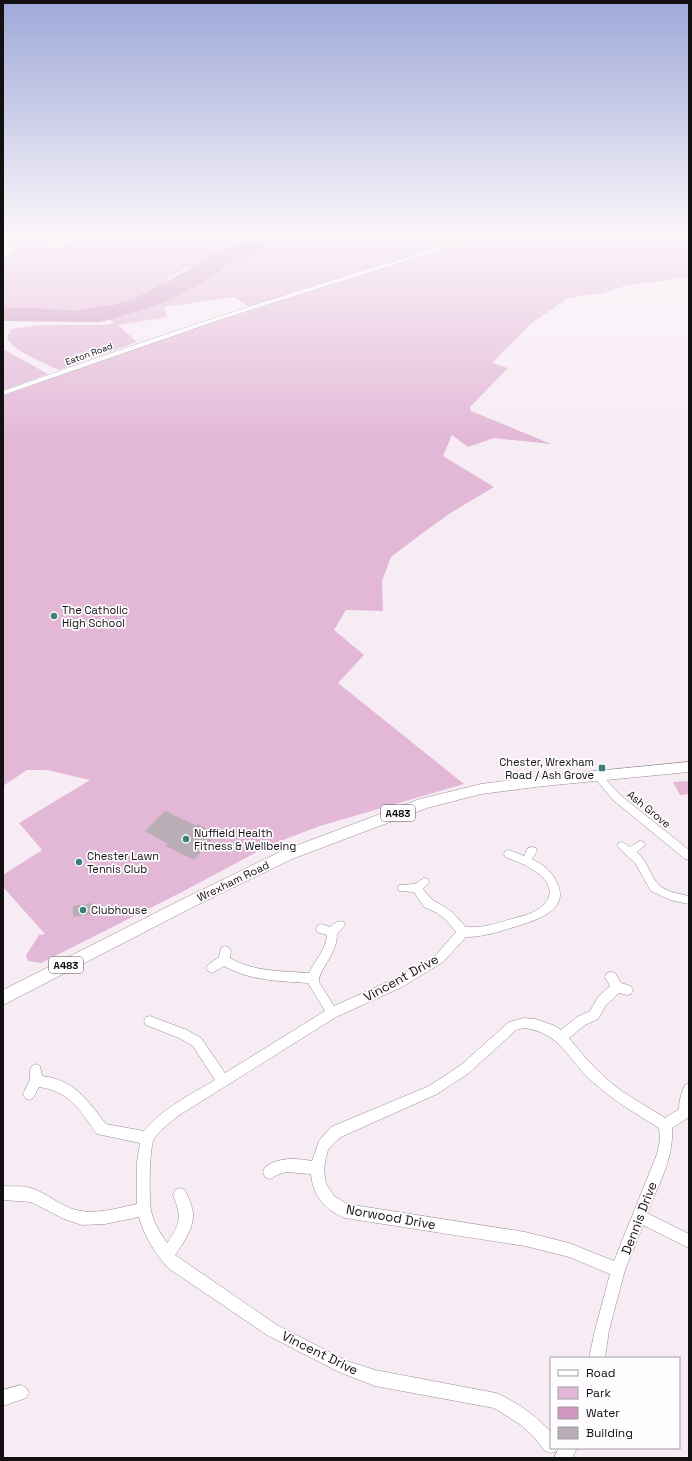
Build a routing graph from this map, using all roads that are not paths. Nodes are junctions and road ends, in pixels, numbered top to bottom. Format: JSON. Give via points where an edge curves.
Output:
{"nodes":[{"id":1,"x":264,"y":303,"type":"edge"},
{"id":2,"x":3,"y":393,"type":"edge"},
{"id":3,"x":689,"y":767,"type":"edge"},
{"id":4,"x":598,"y":776,"type":"junction"},
{"id":5,"x":640,"y":845,"type":"dead end"},
{"id":6,"x":509,"y":854,"type":"dead end"},
{"id":7,"x":689,"y":856,"type":"edge"},
{"id":8,"x":402,"y":888,"type":"dead end"},
{"id":9,"x":689,"y":900,"type":"edge"},
{"id":10,"x":321,"y":928,"type":"dead end"},
{"id":11,"x":463,"y":932,"type":"junction"},
{"id":12,"x":212,"y":968,"type":"dead end"},
{"id":13,"x":611,"y":977,"type":"dead end"},
{"id":14,"x":313,"y":978,"type":"junction"},
{"id":15,"x":3,"y":998,"type":"edge"},
{"id":16,"x":332,"y":1013,"type":"junction"},
{"id":17,"x":150,"y":1021,"type":"dead end"},
{"id":18,"x":561,"y":1037,"type":"junction"},
{"id":19,"x":222,"y":1080,"type":"junction"},
{"id":20,"x":689,"y":1089,"type":"edge"},
{"id":21,"x":29,"y":1094,"type":"dead end"},
{"id":22,"x":665,"y":1125,"type":"junction"},
{"id":23,"x":147,"y":1138,"type":"junction"},
{"id":24,"x":317,"y":1168,"type":"junction"},
{"id":25,"x":270,"y":1172,"type":"dead end"},
{"id":26,"x":3,"y":1193,"type":"edge"},
{"id":27,"x":180,"y":1195,"type":"dead end"},
{"id":28,"x":144,"y":1209,"type":"junction"},
{"id":29,"x":640,"y":1217,"type":"junction"},
{"id":30,"x":689,"y":1241,"type":"edge"},
{"id":31,"x":166,"y":1255,"type":"junction"},
{"id":32,"x":618,"y":1270,"type":"junction"},
{"id":33,"x":597,"y":1357,"type":"edge"},
{"id":34,"x":21,"y":1393,"type":"dead end"},
{"id":35,"x":3,"y":1398,"type":"edge"},
{"id":36,"x":550,"y":1444,"type":"edge"},
{"id":37,"x":554,"y":1449,"type":"edge"},
{"id":38,"x":568,"y":1449,"type":"edge"},
{"id":39,"x":561,"y":1458,"type":"edge"}],
"edges":[{"from":1,"to":2,"type":"street","name":"Eaton Road"},
{"from":3,"to":4,"type":"highway","name":"Wrexham Road","number":"A483"},
{"from":4,"to":7,"type":"street","name":"Ash Grove","via":[[616,797]]},
{"from":4,"to":15,"type":"highway","name":"Wrexham Road","number":"A483","via":[[481,789],[425,803],[351,830],[212,891]]},
{"from":5,"to":9,"type":"street","via":[[626,849],[639,860],[655,888],[674,897]]},
{"from":6,"to":11,"type":"street","via":[[529,856],[547,873],[556,897],[552,904],[542,913],[496,929]]},
{"from":8,"to":11,"type":"street","via":[[420,885],[428,904],[450,917]]},
{"from":10,"to":14,"type":"street","via":[[336,929],[327,956],[314,972]]},
{"from":11,"to":16,"type":"street","name":"Vincent Drive","via":[[439,959],[398,983]]},
{"from":12,"to":14,"type":"street","via":[[224,955],[233,966],[264,973]]},
{"from":13,"to":18,"type":"street","via":[[622,988],[602,1001],[590,1019],[581,1021]]},
{"from":14,"to":16,"type":"street"},
{"from":16,"to":19,"type":"street","name":"Vincent Drive"},
{"from":17,"to":19,"type":"street","via":[[197,1042]]},
{"from":18,"to":22,"type":"street","name":"Norwood Drive","via":[[597,1078],[619,1096]]},
{"from":18,"to":24,"type":"street","name":"Norwood Drive","via":[[536,1024],[524,1023],[513,1026],[465,1070],[433,1090],[336,1132],[320,1152]]},
{"from":19,"to":23,"type":"street","name":"Vincent Drive","via":[[158,1124]]},
{"from":20,"to":22,"type":"street","via":[[685,1104],[686,1112]]},
{"from":21,"to":23,"type":"street","via":[[36,1076],[69,1089],[102,1130]]},
{"from":22,"to":29,"type":"street","name":"Dennis Drive","via":[[664,1154]]},
{"from":23,"to":28,"type":"street","name":"Vincent Drive"},
{"from":24,"to":25,"type":"street","via":[[285,1165]]},
{"from":24,"to":32,"type":"street","name":"Norwood Drive","via":[[320,1186],[329,1201],[345,1210],[525,1239],[569,1250]]},
{"from":26,"to":28,"type":"street","via":[[30,1194],[81,1218],[97,1218]]},
{"from":27,"to":31,"type":"street","via":[[186,1211],[186,1222],[176,1243]]},
{"from":28,"to":31,"type":"street","name":"Vincent Drive","via":[[149,1228]]},
{"from":29,"to":30,"type":"street"},
{"from":29,"to":32,"type":"street","name":"Dennis Drive"},
{"from":31,"to":36,"type":"street","name":"Vincent Drive","via":[[173,1263],[272,1330],[344,1367],[375,1378],[496,1401],[531,1423]]},
{"from":32,"to":33,"type":"street","name":"Dennis Drive"},
{"from":34,"to":35,"type":"street"},
{"from":37,"to":39,"type":"street"},
{"from":38,"to":39,"type":"street"}]}
